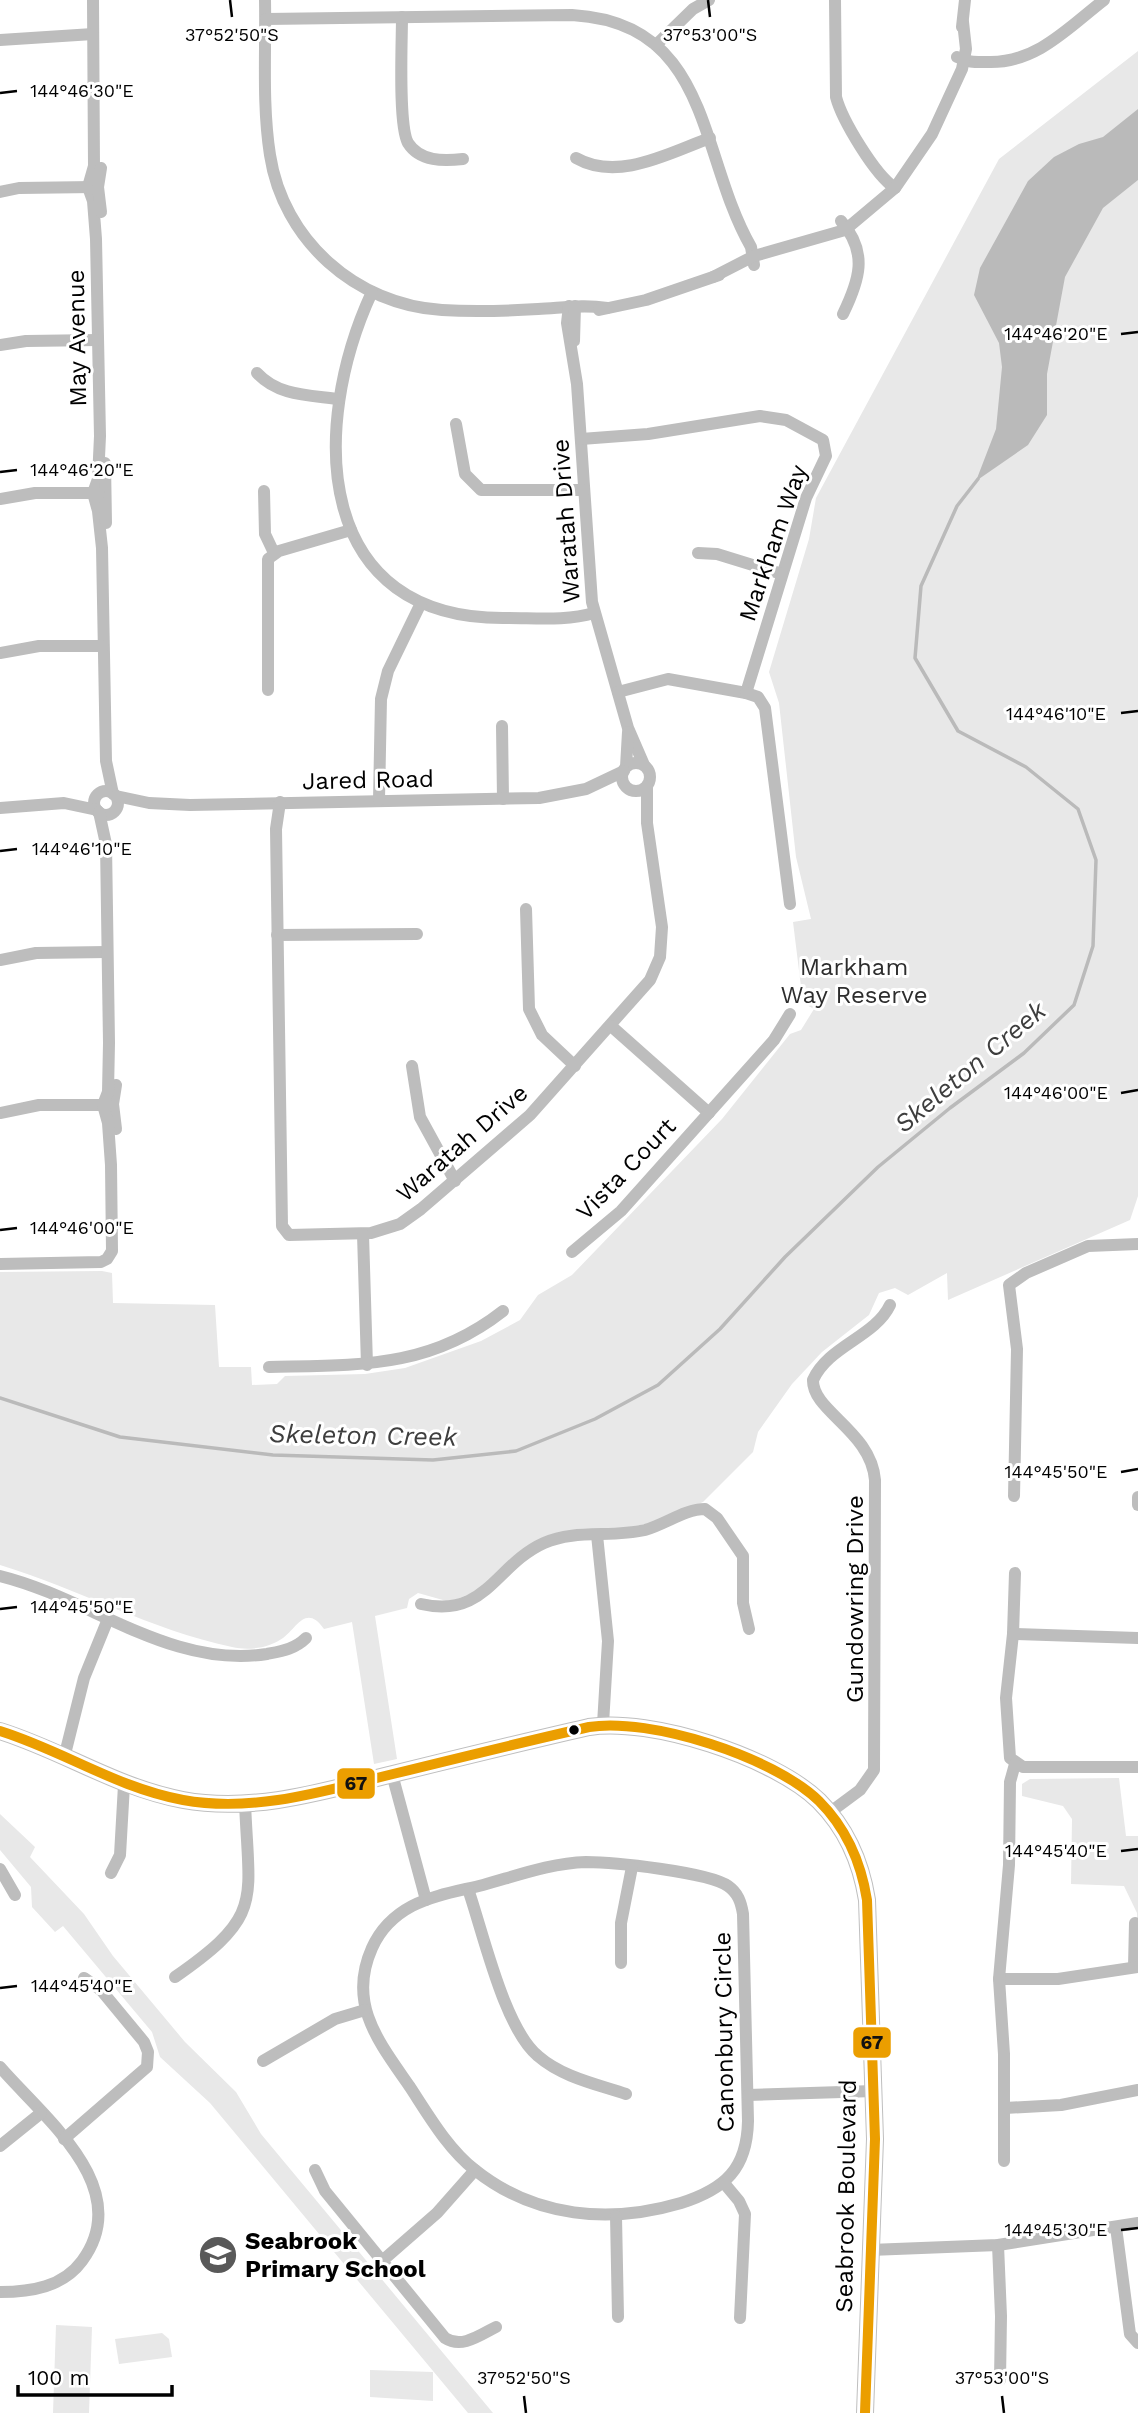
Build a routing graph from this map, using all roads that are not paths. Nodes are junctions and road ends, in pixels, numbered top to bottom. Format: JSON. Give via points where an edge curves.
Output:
{"nodes":[{"id":1,"x":93,"y":0,"type":"edge"},
{"id":2,"x":265,"y":0,"type":"edge"},
{"id":3,"x":709,"y":0,"type":"edge"},
{"id":4,"x":835,"y":0,"type":"edge"},
{"id":5,"x":965,"y":0,"type":"edge"},
{"id":6,"x":1104,"y":0,"type":"edge"},
{"id":7,"x":402,"y":17,"type":"junction"},
{"id":8,"x":265,"y":19,"type":"junction"},
{"id":9,"x":93,"y":34,"type":"junction"},
{"id":10,"x":0,"y":40,"type":"edge"},
{"id":11,"x":656,"y":45,"type":"junction"},
{"id":12,"x":962,"y":58,"type":"junction"},
{"id":13,"x":710,"y":138,"type":"junction"},
{"id":14,"x":576,"y":158,"type":"dead end"},
{"id":15,"x":463,"y":159,"type":"dead end"},
{"id":16,"x":891,"y":184,"type":"junction"},
{"id":17,"x":93,"y":187,"type":"junction"},
{"id":18,"x":0,"y":192,"type":"edge"},
{"id":19,"x":844,"y":227,"type":"junction"},
{"id":20,"x":753,"y":260,"type":"junction"},
{"id":21,"x":372,"y":292,"type":"junction"},
{"id":22,"x":572,"y":309,"type":"junction"},
{"id":23,"x":843,"y":314,"type":"dead end"},
{"id":24,"x":98,"y":340,"type":"junction"},
{"id":25,"x":0,"y":345,"type":"edge"},
{"id":26,"x":257,"y":373,"type":"dead end"},
{"id":27,"x":338,"y":399,"type":"junction"},
{"id":28,"x":456,"y":424,"type":"dead end"},
{"id":29,"x":581,"y":439,"type":"junction"},
{"id":30,"x":584,"y":490,"type":"junction"},
{"id":31,"x":264,"y":491,"type":"dead end"},
{"id":32,"x":98,"y":493,"type":"junction"},
{"id":33,"x":0,"y":499,"type":"edge"},
{"id":34,"x":351,"y":530,"type":"junction"},
{"id":35,"x":274,"y":553,"type":"junction"},
{"id":36,"x":698,"y":553,"type":"dead end"},
{"id":37,"x":782,"y":573,"type":"junction"},
{"id":38,"x":421,"y":603,"type":"junction"},
{"id":39,"x":594,"y":613,"type":"junction"},
{"id":40,"x":103,"y":646,"type":"junction"},
{"id":41,"x":0,"y":653,"type":"edge"},
{"id":42,"x":268,"y":690,"type":"dead end"},
{"id":43,"x":618,"y":692,"type":"junction"},
{"id":44,"x":746,"y":693,"type":"junction"},
{"id":45,"x":502,"y":726,"type":"dead end"},
{"id":46,"x":628,"y":728,"type":"junction"},
{"id":47,"x":644,"y":765,"type":"junction"},
{"id":48,"x":625,"y":769,"type":"junction"},
{"id":49,"x":648,"y":786,"type":"junction"},
{"id":50,"x":586,"y":789,"type":"junction"},
{"id":51,"x":630,"y":790,"type":"junction"},
{"id":52,"x":107,"y":794,"type":"junction"},
{"id":53,"x":503,"y":799,"type":"junction"},
{"id":54,"x":379,"y":800,"type":"junction"},
{"id":55,"x":64,"y":803,"type":"junction"},
{"id":56,"x":149,"y":803,"type":"junction"},
{"id":57,"x":275,"y":803,"type":"junction"},
{"id":58,"x":0,"y":808,"type":"edge"},
{"id":59,"x":106,"y":811,"type":"junction"},
{"id":60,"x":647,"y":823,"type":"junction"},
{"id":61,"x":790,"y":904,"type":"dead end"},
{"id":62,"x":526,"y":909,"type":"dead end"},
{"id":63,"x":417,"y":934,"type":"dead end"},
{"id":64,"x":277,"y":935,"type":"junction"},
{"id":65,"x":107,"y":952,"type":"junction"},
{"id":66,"x":0,"y":960,"type":"edge"},
{"id":67,"x":790,"y":1014,"type":"dead end"},
{"id":68,"x":611,"y":1026,"type":"junction"},
{"id":69,"x":412,"y":1066,"type":"dead end"},
{"id":70,"x":575,"y":1066,"type":"junction"},
{"id":71,"x":108,"y":1105,"type":"junction"},
{"id":72,"x":0,"y":1113,"type":"edge"},
{"id":73,"x":709,"y":1113,"type":"junction"},
{"id":74,"x":456,"y":1181,"type":"junction"},
{"id":75,"x":363,"y":1234,"type":"junction"},
{"id":76,"x":1138,"y":1244,"type":"edge"},
{"id":77,"x":572,"y":1252,"type":"dead end"},
{"id":78,"x":0,"y":1264,"type":"edge"},
{"id":79,"x":890,"y":1305,"type":"dead end"},
{"id":80,"x":503,"y":1311,"type":"dead end"},
{"id":81,"x":367,"y":1365,"type":"junction"},
{"id":82,"x":269,"y":1367,"type":"dead end"},
{"id":83,"x":1014,"y":1496,"type":"dead end"},
{"id":84,"x":1138,"y":1497,"type":"edge"},
{"id":85,"x":1138,"y":1505,"type":"edge"},
{"id":86,"x":597,"y":1535,"type":"junction"},
{"id":87,"x":1015,"y":1573,"type":"dead end"},
{"id":88,"x":0,"y":1576,"type":"edge"},
{"id":89,"x":421,"y":1604,"type":"dead end"},
{"id":90,"x":108,"y":1619,"type":"junction"},
{"id":91,"x":749,"y":1629,"type":"dead end"},
{"id":92,"x":1013,"y":1634,"type":"junction"},
{"id":93,"x":306,"y":1638,"type":"dead end"},
{"id":94,"x":1138,"y":1639,"type":"edge"},
{"id":95,"x":603,"y":1724,"type":"junction"},
{"id":96,"x":0,"y":1731,"type":"edge"},
{"id":97,"x":64,"y":1758,"type":"junction"},
{"id":98,"x":1015,"y":1765,"type":"junction"},
{"id":99,"x":1138,"y":1767,"type":"edge"},
{"id":100,"x":392,"y":1774,"type":"junction"},
{"id":101,"x":124,"y":1785,"type":"junction"},
{"id":102,"x":245,"y":1803,"type":"junction"},
{"id":103,"x":830,"y":1813,"type":"junction"},
{"id":104,"x":632,"y":1867,"type":"junction"},
{"id":105,"x":0,"y":1869,"type":"edge"},
{"id":106,"x":111,"y":1873,"type":"dead end"},
{"id":107,"x":468,"y":1889,"type":"junction"},
{"id":108,"x":15,"y":1895,"type":"dead end"},
{"id":109,"x":426,"y":1900,"type":"junction"},
{"id":110,"x":1135,"y":1923,"type":"dead end"},
{"id":111,"x":621,"y":1963,"type":"dead end"},
{"id":112,"x":1136,"y":1967,"type":"edge"},
{"id":113,"x":84,"y":1978,"type":"dead end"},
{"id":114,"x":175,"y":1978,"type":"dead end"},
{"id":115,"x":999,"y":1979,"type":"junction"},
{"id":116,"x":365,"y":2010,"type":"junction"},
{"id":117,"x":263,"y":2061,"type":"dead end"},
{"id":118,"x":0,"y":2067,"type":"edge"},
{"id":119,"x":1138,"y":2090,"type":"edge"},
{"id":120,"x":874,"y":2091,"type":"junction"},
{"id":121,"x":626,"y":2094,"type":"dead end"},
{"id":122,"x":748,"y":2095,"type":"junction"},
{"id":123,"x":1005,"y":2108,"type":"junction"},
{"id":124,"x":40,"y":2113,"type":"junction"},
{"id":125,"x":64,"y":2139,"type":"junction"},
{"id":126,"x":0,"y":2146,"type":"edge"},
{"id":127,"x":1004,"y":2161,"type":"dead end"},
{"id":128,"x":315,"y":2170,"type":"dead end"},
{"id":129,"x":475,"y":2170,"type":"junction"},
{"id":130,"x":724,"y":2183,"type":"junction"},
{"id":131,"x":616,"y":2216,"type":"junction"},
{"id":132,"x":1138,"y":2223,"type":"edge"},
{"id":133,"x":1116,"y":2227,"type":"junction"},
{"id":134,"x":998,"y":2245,"type":"junction"},
{"id":135,"x":870,"y":2246,"type":"junction"},
{"id":136,"x":382,"y":2261,"type":"junction"},
{"id":137,"x":0,"y":2292,"type":"edge"},
{"id":138,"x":618,"y":2317,"type":"dead end"},
{"id":139,"x":740,"y":2318,"type":"dead end"},
{"id":140,"x":496,"y":2327,"type":"dead end"},
{"id":141,"x":1137,"y":2343,"type":"edge"},
{"id":142,"x":867,"y":2377,"type":"junction"},
{"id":143,"x":1000,"y":2380,"type":"dead end"},
{"id":144,"x":865,"y":2413,"type":"edge"},
{"id":145,"x":874,"y":2413,"type":"edge"}],
"edges":[{"from":1,"to":9,"type":"street","name":"May Avenue"},
{"from":2,"to":8,"type":"street"},
{"from":3,"to":11,"type":"street"},
{"from":4,"to":16,"type":"street","via":[[840,111],[844,123]]},
{"from":5,"to":12,"type":"street"},
{"from":6,"to":12,"type":"street","via":[[1035,53],[1013,61]]},
{"from":7,"to":8,"type":"street"},
{"from":7,"to":11,"type":"street","via":[[586,15],[626,27]]},
{"from":7,"to":15,"type":"street","via":[[406,137],[422,155]]},
{"from":8,"to":21,"type":"street","via":[[268,142],[279,190],[318,254]]},
{"from":9,"to":10,"type":"street"},
{"from":9,"to":17,"type":"street","name":"May Avenue"},
{"from":11,"to":13,"type":"street","via":[[690,87]]},
{"from":12,"to":16,"type":"street","via":[[932,134]]},
{"from":13,"to":14,"type":"street","via":[[614,169],[596,168]]},
{"from":13,"to":20,"type":"street"},
{"from":16,"to":19,"type":"street"},
{"from":17,"to":18,"type":"street"},
{"from":17,"to":24,"type":"street","name":"May Avenue"},
{"from":19,"to":20,"type":"street"},
{"from":19,"to":23,"type":"street","via":[[860,275]]},
{"from":20,"to":22,"type":"street","via":[[646,300]]},
{"from":21,"to":22,"type":"street","via":[[430,309]]},
{"from":21,"to":27,"type":"street","via":[[347,354]]},
{"from":22,"to":29,"type":"street","name":"Waratah Drive"},
{"from":24,"to":25,"type":"street"},
{"from":24,"to":32,"type":"street","name":"May Avenue","via":[[100,436],[107,475]]},
{"from":26,"to":27,"type":"street","via":[[266,384],[282,391]]},
{"from":27,"to":34,"type":"street","via":[[336,467]]},
{"from":28,"to":30,"type":"street","via":[[466,474],[481,491]]},
{"from":29,"to":30,"type":"street","name":"Waratah Drive"},
{"from":29,"to":37,"type":"street","name":"Markham Way","via":[[648,435],[760,416],[786,420],[817,435],[825,444],[826,456],[810,488]]},
{"from":30,"to":39,"type":"street","name":"Waratah Drive"},
{"from":31,"to":35,"type":"street","via":[[265,534]]},
{"from":32,"to":33,"type":"street","via":[[24,494]]},
{"from":32,"to":40,"type":"street","name":"May Avenue","via":[[107,508],[102,548]]},
{"from":34,"to":35,"type":"street"},
{"from":34,"to":38,"type":"street","via":[[377,569]]},
{"from":35,"to":42,"type":"street","via":[[266,570]]},
{"from":36,"to":37,"type":"street"},
{"from":37,"to":44,"type":"street","name":"Markham Way"},
{"from":38,"to":39,"type":"street","via":[[485,618]]},
{"from":38,"to":54,"type":"street","via":[[388,671],[381,699]]},
{"from":39,"to":43,"type":"street","name":"Waratah Drive"},
{"from":40,"to":41,"type":"street","via":[[40,646]]},
{"from":40,"to":52,"type":"street","name":"May Avenue"},
{"from":43,"to":44,"type":"street","via":[[668,679]]},
{"from":43,"to":46,"type":"street","name":"Waratah Drive"},
{"from":44,"to":61,"type":"street","via":[[758,697],[765,708]]},
{"from":45,"to":53,"type":"street"},
{"from":46,"to":47,"type":"street","name":"Waratah Drive"},
{"from":46,"to":48,"type":"street","name":"Waratah Drive"},
{"from":47,"to":48,"type":"street","via":[[632,763]]},
{"from":47,"to":49,"type":"street","via":[[651,775]]},
{"from":48,"to":50,"type":"street","name":"Jared Road"},
{"from":48,"to":51,"type":"street","via":[[622,778]]},
{"from":49,"to":51,"type":"street"},
{"from":49,"to":60,"type":"street","name":"Waratah Drive"},
{"from":50,"to":51,"type":"street","name":"Jared Road"},
{"from":50,"to":53,"type":"street","name":"Jared Road"},
{"from":51,"to":60,"type":"street","name":"Waratah Drive"},
{"from":52,"to":55,"type":"street"},
{"from":52,"to":56,"type":"street","name":"Jared Road"},
{"from":52,"to":59,"type":"street"},
{"from":52,"to":59,"type":"street","via":[[94,800]]},
{"from":53,"to":54,"type":"street","name":"Jared Road"},
{"from":54,"to":57,"type":"street","name":"Jared Road"},
{"from":55,"to":58,"type":"street"},
{"from":55,"to":59,"type":"street"},
{"from":56,"to":57,"type":"street","name":"Jared Road"},
{"from":56,"to":59,"type":"street","name":"Jared Road"},
{"from":57,"to":64,"type":"street","name":"Waratah Drive"},
{"from":59,"to":65,"type":"street"},
{"from":60,"to":68,"type":"street","name":"Waratah Drive","via":[[662,927],[660,957],[650,980]]},
{"from":62,"to":70,"type":"street","via":[[529,1009],[542,1035]]},
{"from":63,"to":64,"type":"street"},
{"from":64,"to":75,"type":"street","name":"Waratah Drive","via":[[282,1226],[289,1235]]},
{"from":65,"to":66,"type":"street","via":[[36,953]]},
{"from":65,"to":71,"type":"street"},
{"from":67,"to":73,"type":"street","name":"Vista Court","via":[[774,1040]]},
{"from":68,"to":70,"type":"street","name":"Waratah Drive"},
{"from":68,"to":73,"type":"street","name":"Vista Court"},
{"from":69,"to":74,"type":"street","via":[[420,1117]]},
{"from":70,"to":74,"type":"street","name":"Waratah Drive","via":[[530,1115]]},
{"from":71,"to":72,"type":"street","via":[[39,1105]]},
{"from":71,"to":78,"type":"street","via":[[109,1257],[101,1262]]},
{"from":73,"to":77,"type":"street","name":"Vista Court","via":[[621,1211]]},
{"from":74,"to":75,"type":"street","name":"Waratah Drive","via":[[400,1224]]},
{"from":75,"to":81,"type":"street"},
{"from":76,"to":83,"type":"street","via":[[1088,1246],[1009,1285],[1017,1349]]},
{"from":79,"to":103,"type":"street","name":"Gundowring Drive","via":[[817,1373],[813,1387],[869,1452],[876,1480],[874,1770],[860,1790]]},
{"from":80,"to":81,"type":"street","via":[[474,1333],[430,1352]]},
{"from":81,"to":82,"type":"street"},
{"from":84,"to":85,"type":"street"},
{"from":86,"to":89,"type":"street","via":[[571,1536],[540,1545],[487,1591],[463,1604],[443,1608]]},
{"from":86,"to":91,"type":"street","via":[[645,1530],[705,1509],[717,1518],[743,1556],[743,1603]]},
{"from":86,"to":95,"type":"street","via":[[608,1641]]},
{"from":87,"to":92,"type":"street"},
{"from":88,"to":90,"type":"street"},
{"from":90,"to":93,"type":"street","via":[[167,1642],[236,1658],[284,1651]]},
{"from":90,"to":97,"type":"street","via":[[84,1678]]},
{"from":92,"to":94,"type":"street"},
{"from":92,"to":98,"type":"street","via":[[1006,1708],[1009,1752]]},
{"from":95,"to":100,"type":"street","name":"Seabrook Boulevard"},
{"from":95,"to":103,"type":"street","name":"Seabrook Boulevard","via":[[627,1724],[705,1742],[801,1786]]},
{"from":96,"to":97,"type":"street","name":"Seabrook Boulevard"},
{"from":97,"to":101,"type":"street","name":"Seabrook Boulevard"},
{"from":98,"to":99,"type":"street"},
{"from":98,"to":115,"type":"street","via":[[1010,1782],[1009,1864]]},
{"from":100,"to":102,"type":"street","name":"Seabrook Boulevard","via":[[295,1798]]},
{"from":100,"to":109,"type":"street"},
{"from":101,"to":102,"type":"street","name":"Seabrook Boulevard","via":[[186,1800]]},
{"from":101,"to":106,"type":"street","via":[[120,1855]]},
{"from":102,"to":114,"type":"street","via":[[250,1877],[244,1908],[226,1940]]},
{"from":103,"to":120,"type":"street","name":"Seabrook Boulevard","via":[[849,1841],[864,1881]]},
{"from":104,"to":107,"type":"street","name":"Canonbury Circle","via":[[579,1862]]},
{"from":104,"to":111,"type":"street","via":[[621,1923]]},
{"from":104,"to":122,"type":"street","name":"Canonbury Circle","via":[[708,1878],[727,1885],[738,1896],[743,1914]]},
{"from":105,"to":108,"type":"street"},
{"from":107,"to":109,"type":"street","name":"Canonbury Circle"},
{"from":107,"to":121,"type":"street","via":[[521,2037],[552,2067]]},
{"from":109,"to":116,"type":"street","name":"Canonbury Circle","via":[[397,1916],[374,1943],[363,1979]]},
{"from":110,"to":112,"type":"street"},
{"from":112,"to":115,"type":"street","via":[[1058,1979]]},
{"from":113,"to":125,"type":"street","via":[[101,1990],[144,2042],[147,2067]]},
{"from":115,"to":123,"type":"street"},
{"from":116,"to":117,"type":"street","via":[[335,2020]]},
{"from":116,"to":129,"type":"street","name":"Canonbury Circle","via":[[380,2044],[431,2119]]},
{"from":118,"to":124,"type":"street"},
{"from":119,"to":123,"type":"street","via":[[1060,2105]]},
{"from":120,"to":122,"type":"street"},
{"from":120,"to":135,"type":"street","name":"Seabrook Boulevard"},
{"from":122,"to":130,"type":"street","name":"Canonbury Circle","via":[[744,2151]]},
{"from":123,"to":127,"type":"street"},
{"from":124,"to":125,"type":"street"},
{"from":124,"to":126,"type":"street"},
{"from":125,"to":137,"type":"street","via":[[96,2189],[100,2228],[80,2265],[59,2281],[40,2289]]},
{"from":128,"to":136,"type":"street","via":[[325,2191]]},
{"from":129,"to":131,"type":"street","name":"Canonbury Circle","via":[[552,2209]]},
{"from":129,"to":136,"type":"street","via":[[437,2213]]},
{"from":130,"to":131,"type":"street","name":"Canonbury Circle","via":[[667,2207]]},
{"from":130,"to":139,"type":"street","via":[[745,2214]]},
{"from":131,"to":138,"type":"street"},
{"from":132,"to":133,"type":"street"},
{"from":133,"to":134,"type":"street"},
{"from":133,"to":141,"type":"street","via":[[1130,2334]]},
{"from":134,"to":135,"type":"street"},
{"from":134,"to":143,"type":"street"},
{"from":135,"to":142,"type":"street","name":"Seabrook Boulevard"},
{"from":136,"to":140,"type":"street","via":[[449,2340],[466,2342]]},
{"from":142,"to":144,"type":"street","name":"Seabrook Boulevard"},
{"from":142,"to":145,"type":"street","name":"Seabrook Boulevard"}]}
